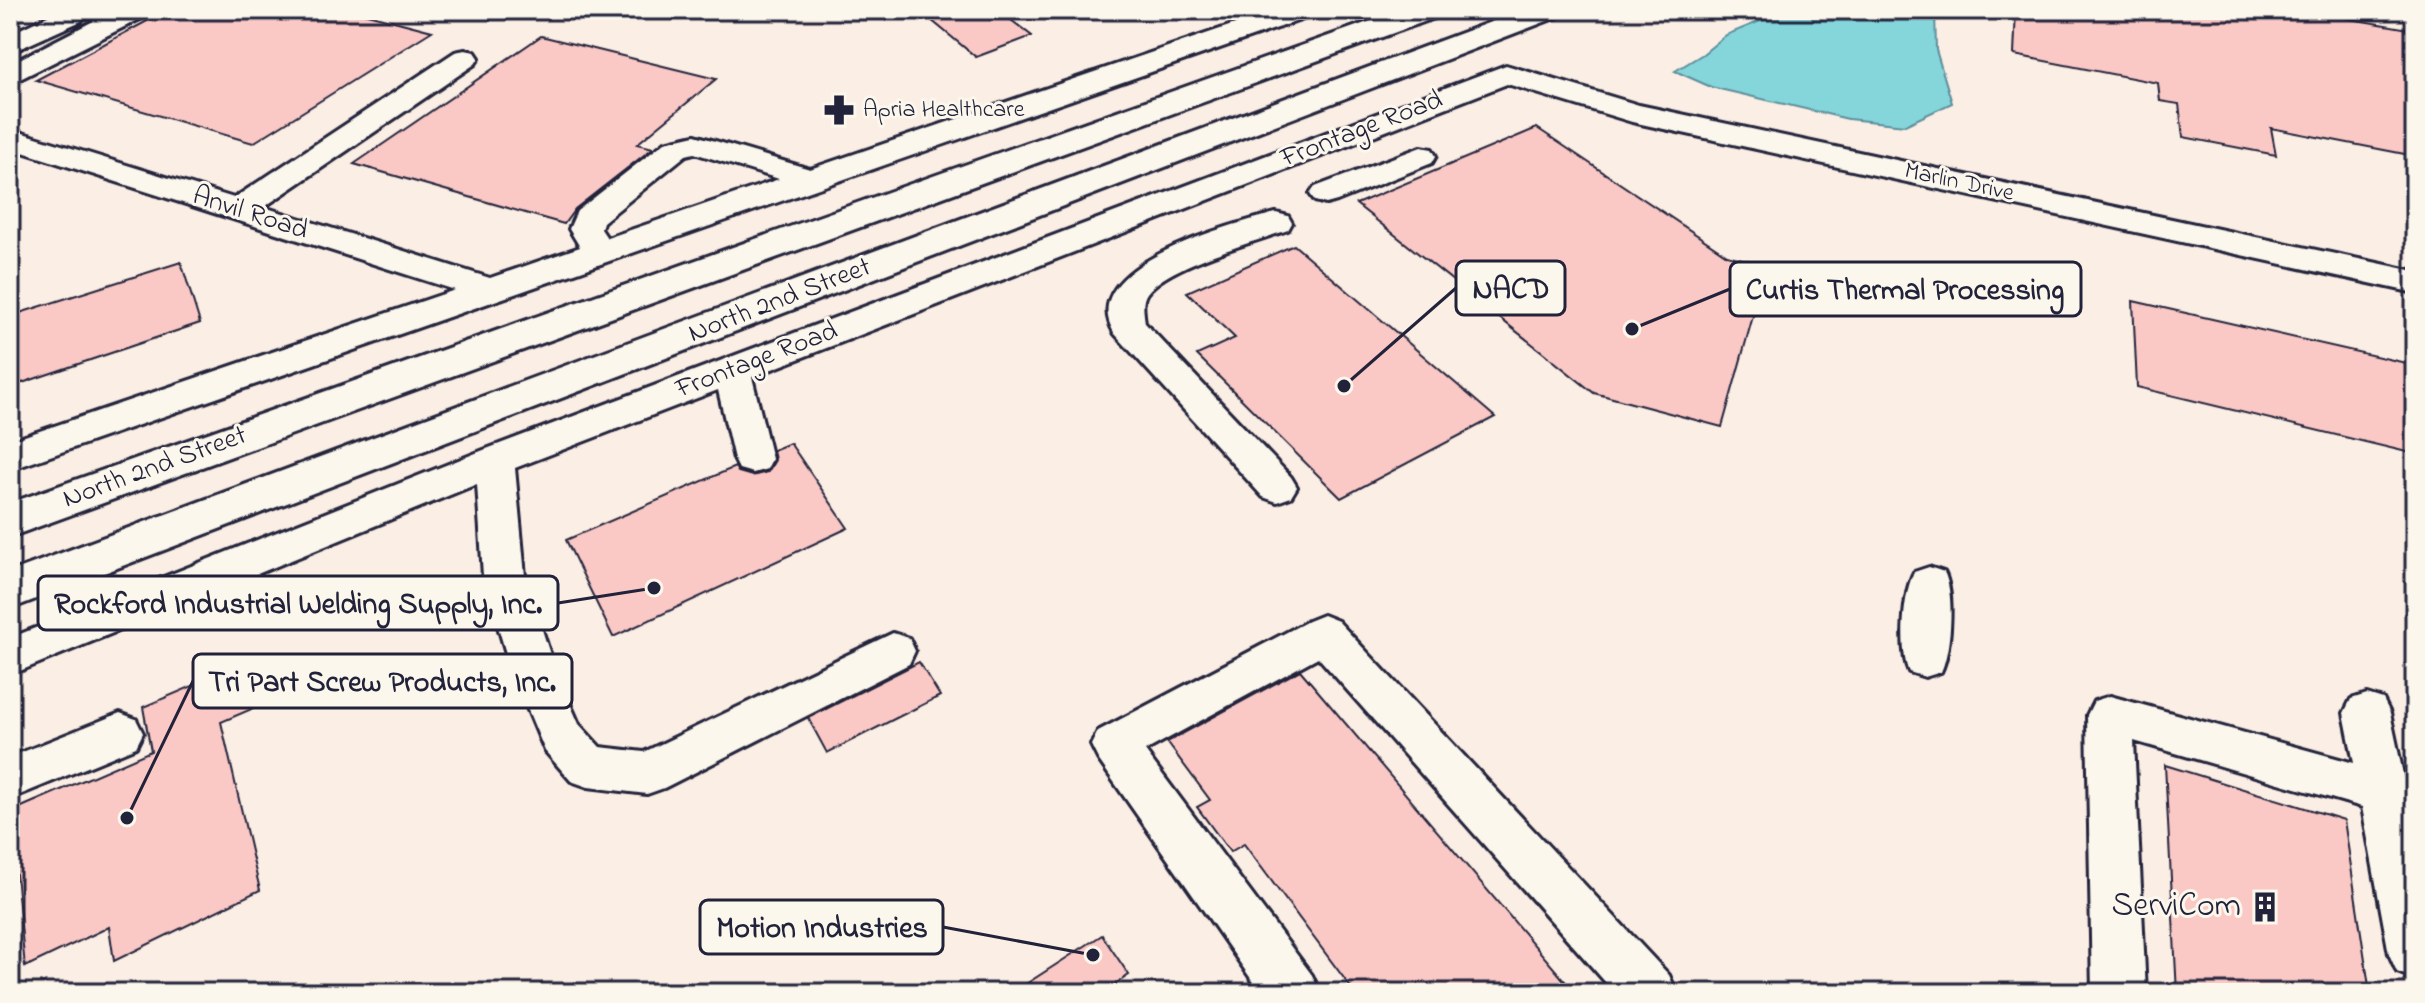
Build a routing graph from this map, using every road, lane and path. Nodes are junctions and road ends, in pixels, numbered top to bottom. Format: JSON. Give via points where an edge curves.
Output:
{"nodes":[{"id":1,"x":80,"y":10,"type":"edge"},
{"id":2,"x":136,"y":10,"type":"edge"},
{"id":3,"x":1302,"y":10,"type":"edge"},
{"id":4,"x":1430,"y":10,"type":"edge"},
{"id":5,"x":1550,"y":10,"type":"edge"},
{"id":6,"x":10,"y":45,"type":"edge"},
{"id":7,"x":465,"y":58,"type":"dead end"},
{"id":8,"x":1506,"y":74,"type":"joint"},
{"id":9,"x":10,"y":75,"type":"edge"},
{"id":10,"x":10,"y":138,"type":"edge"},
{"id":11,"x":1421,"y":156,"type":"dead end"},
{"id":12,"x":810,"y":179,"type":"junction"},
{"id":13,"x":1326,"y":194,"type":"dead end"},
{"id":14,"x":238,"y":210,"type":"junction"},
{"id":15,"x":1276,"y":223,"type":"dead end"},
{"id":16,"x":599,"y":251,"type":"junction"},
{"id":17,"x":2415,"y":282,"type":"edge"},
{"id":18,"x":489,"y":289,"type":"junction"},
{"id":19,"x":732,"y":371,"type":"junction"},
{"id":20,"x":10,"y":456,"type":"edge"},
{"id":21,"x":753,"y":459,"type":"dead end"},
{"id":22,"x":495,"y":461,"type":"junction"},
{"id":23,"x":1277,"y":487,"type":"dead end"},
{"id":24,"x":10,"y":520,"type":"edge"},
{"id":25,"x":1929,"y":584,"type":"dead end"},
{"id":26,"x":10,"y":591,"type":"edge"},
{"id":27,"x":893,"y":651,"type":"dead end"},
{"id":28,"x":10,"y":657,"type":"edge"},
{"id":29,"x":1925,"y":659,"type":"dead end"},
{"id":30,"x":2367,"y":713,"type":"dead end"},
{"id":31,"x":120,"y":733,"type":"dead end"},
{"id":32,"x":10,"y":778,"type":"edge"},
{"id":33,"x":2383,"y":792,"type":"junction"},
{"id":34,"x":2415,"y":954,"type":"edge"},
{"id":35,"x":1293,"y":993,"type":"edge"},
{"id":36,"x":1650,"y":993,"type":"edge"},
{"id":37,"x":2119,"y":993,"type":"edge"}],
"edges":[{"from":1,"to":6,"type":"street"},
{"from":2,"to":9,"type":"street"},
{"from":3,"to":12,"type":"street","via":[[1209,26]]},
{"from":4,"to":24,"type":"main road","name":"North 2nd Street"},
{"from":5,"to":26,"type":"main road","name":"North 2nd Street"},
{"from":7,"to":14,"type":"street"},
{"from":8,"to":17,"type":"street","name":"Marlin Drive","via":[[1632,113]]},
{"from":8,"to":19,"type":"street","name":"Frontage Road"},
{"from":10,"to":14,"type":"street","name":"Anvil Road"},
{"from":11,"to":13,"type":"street"},
{"from":12,"to":16,"type":"street"},
{"from":12,"to":16,"type":"street","via":[[695,144],[676,148],[588,218],[585,229]]},
{"from":14,"to":18,"type":"street","name":"Anvil Road"},
{"from":15,"to":23,"type":"street","via":[[1166,262],[1129,293],[1126,310],[1127,326]]},
{"from":16,"to":18,"type":"street"},
{"from":18,"to":20,"type":"street"},
{"from":19,"to":21,"type":"street"},
{"from":19,"to":22,"type":"street","name":"Frontage Road"},
{"from":22,"to":27,"type":"street","via":[[504,576],[561,737],[588,766],[647,773]]},
{"from":22,"to":28,"type":"street","name":"Frontage Road"},
{"from":25,"to":29,"type":"street"},
{"from":30,"to":33,"type":"street"},
{"from":31,"to":32,"type":"street"},
{"from":33,"to":34,"type":"street"},
{"from":33,"to":37,"type":"street","via":[[2110,715]]},
{"from":35,"to":36,"type":"street","via":[[1114,745],[1323,633]]}]}
